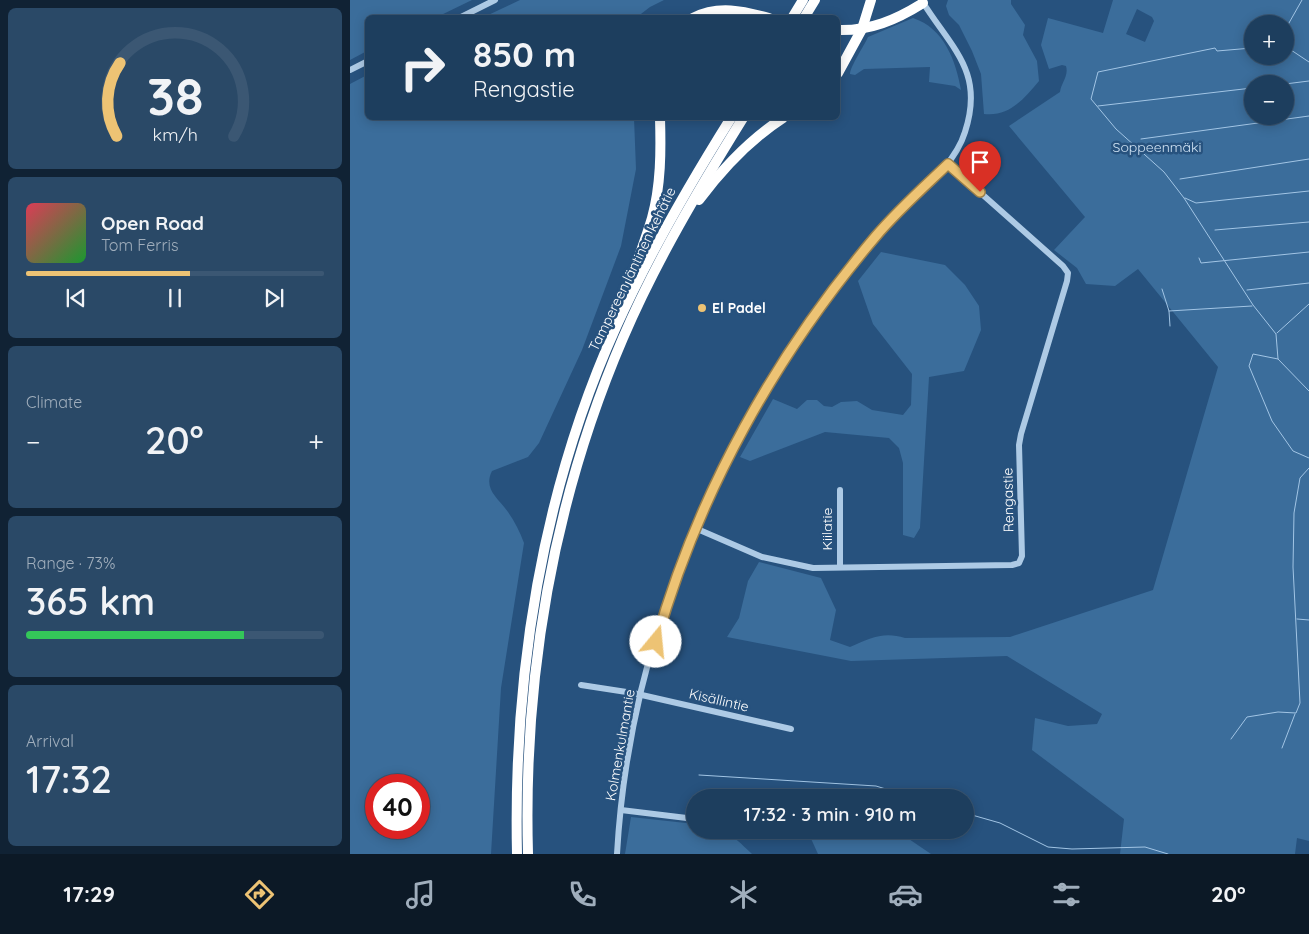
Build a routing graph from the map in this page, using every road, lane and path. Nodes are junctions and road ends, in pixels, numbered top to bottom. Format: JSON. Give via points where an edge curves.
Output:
{"nodes":[{"id":1,"x":495,"y":0,"type":"edge"},
{"id":2,"x":803,"y":0,"type":"edge"},
{"id":3,"x":815,"y":0,"type":"edge"},
{"id":4,"x":871,"y":0,"type":"edge"},
{"id":5,"x":924,"y":1,"type":"edge"},
{"id":6,"x":465,"y":15,"type":"edge"},
{"id":7,"x":702,"y":15,"type":"edge"},
{"id":8,"x":753,"y":15,"type":"edge"},
{"id":9,"x":798,"y":15,"type":"edge"},
{"id":10,"x":799,"y":15,"type":"edge"},
{"id":11,"x":862,"y":29,"type":"junction"},
{"id":12,"x":840,"y":30,"type":"edge"},
{"id":13,"x":365,"y":62,"type":"edge"},
{"id":14,"x":840,"y":69,"type":"edge"},
{"id":15,"x":350,"y":70,"type":"edge"},
{"id":16,"x":660,"y":120,"type":"edge"},
{"id":17,"x":729,"y":120,"type":"edge"},
{"id":18,"x":742,"y":120,"type":"edge"},
{"id":19,"x":780,"y":120,"type":"edge"},
{"id":20,"x":948,"y":164,"type":"junction"},
{"id":21,"x":675,"y":231,"type":"junction"},
{"id":22,"x":616,"y":327,"type":"junction"},
{"id":23,"x":840,"y":490,"type":"dead end"},
{"id":24,"x":695,"y":528,"type":"junction"},
{"id":25,"x":840,"y":568,"type":"junction"},
{"id":26,"x":581,"y":685,"type":"dead end"},
{"id":27,"x":642,"y":695,"type":"junction"},
{"id":28,"x":791,"y":729,"type":"dead end"},
{"id":29,"x":621,"y":810,"type":"junction"},
{"id":30,"x":686,"y":818,"type":"edge"},
{"id":31,"x":517,"y":854,"type":"edge"},
{"id":32,"x":528,"y":854,"type":"edge"},
{"id":33,"x":617,"y":854,"type":"edge"}],
"edges":[{"from":1,"to":6,"type":"street"},
{"from":2,"to":9,"type":"highway"},
{"from":3,"to":10,"type":"highway"},
{"from":4,"to":11,"type":"highway"},
{"from":5,"to":11,"type":"highway","via":[[891,21]]},
{"from":5,"to":20,"type":"street","name":"Kolmenkulmantie","via":[[957,50],[970,91],[965,132]]},
{"from":7,"to":8,"type":"highway","via":[[727,10]]},
{"from":11,"to":12,"type":"highway"},
{"from":11,"to":14,"type":"highway"},
{"from":13,"to":15,"type":"street"},
{"from":16,"to":22,"type":"highway","via":[[662,158],[657,196]]},
{"from":17,"to":22,"type":"highway","name":"Tampereen läntinen kehätie","via":[[669,220]]},
{"from":18,"to":21,"type":"highway","name":"Tampereen läntinen kehätie"},
{"from":19,"to":21,"type":"highway","via":[[738,153]]},
{"from":20,"to":24,"type":"street","name":"Kolmenkulmantie","via":[[877,236],[804,331],[748,419]]},
{"from":20,"to":25,"type":"street","name":"Rengastie","via":[[1068,273],[1019,445],[1022,556],[1019,563],[1012,565]]},
{"from":21,"to":32,"type":"highway","name":"Tampereen läntinen kehätie","via":[[643,293],[603,388],[570,489],[553,556],[539,638],[529,735]]},
{"from":22,"to":31,"type":"highway","name":"Tampereen läntinen kehätie","via":[[593,384],[560,488],[533,609],[518,743]]},
{"from":23,"to":25,"type":"street","name":"Kiilatie"},
{"from":24,"to":25,"type":"street","name":"Rengastie","via":[[775,561],[813,568]]},
{"from":24,"to":27,"type":"street","name":"Kolmenkulmantie","via":[[660,625]]},
{"from":26,"to":27,"type":"street","name":"Kisällintie"},
{"from":27,"to":28,"type":"street","name":"Kisällintie"},
{"from":27,"to":29,"type":"street","name":"Kolmenkulmantie"},
{"from":29,"to":30,"type":"street"},
{"from":29,"to":33,"type":"street","name":"Kolmenkulmantie"}]}
